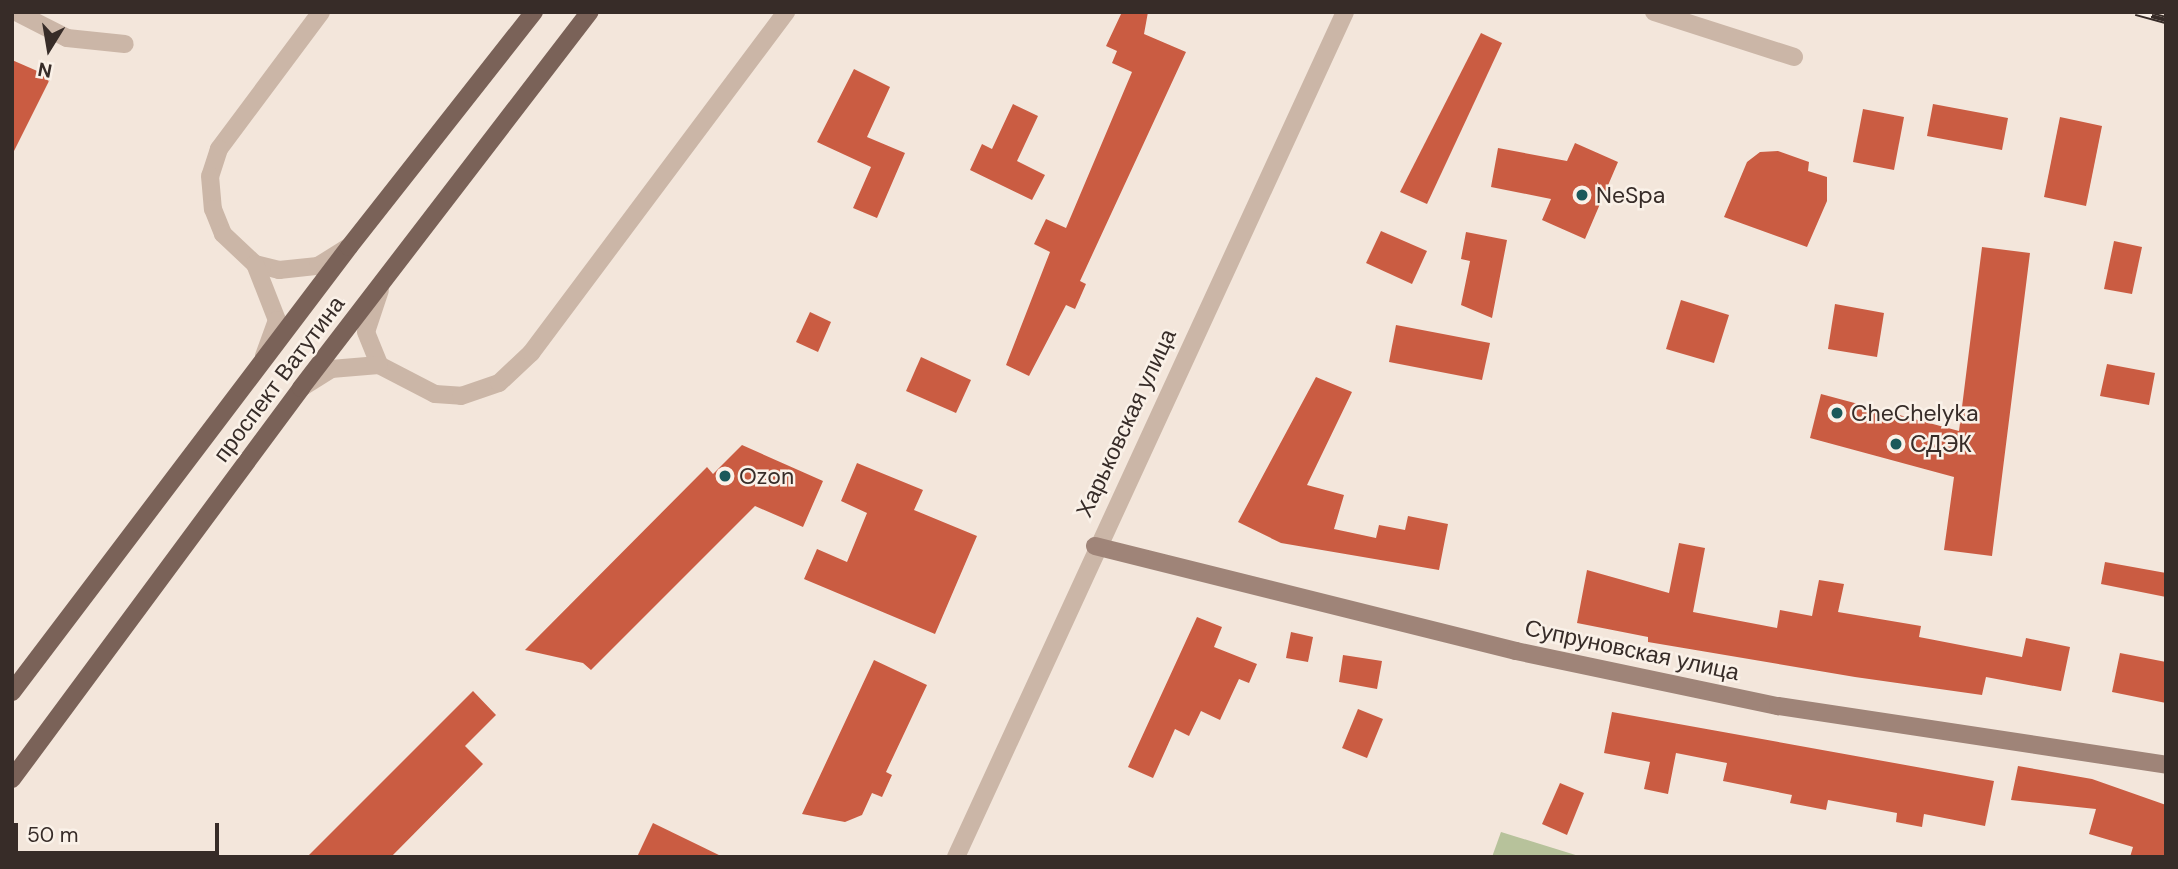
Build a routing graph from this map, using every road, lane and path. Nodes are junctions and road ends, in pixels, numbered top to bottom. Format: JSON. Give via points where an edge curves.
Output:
{"nodes":[{"id":1,"x":16,"y":12,"type":"edge"},
{"id":2,"x":321,"y":12,"type":"edge"},
{"id":3,"x":534,"y":12,"type":"edge"},
{"id":4,"x":590,"y":12,"type":"edge"},
{"id":5,"x":786,"y":12,"type":"edge"},
{"id":6,"x":1345,"y":12,"type":"edge"},
{"id":7,"x":1669,"y":14,"type":"edge"},
{"id":8,"x":125,"y":44,"type":"dead end"},
{"id":9,"x":1794,"y":57,"type":"dead end"},
{"id":10,"x":349,"y":247,"type":"junction"},
{"id":11,"x":255,"y":264,"type":"junction"},
{"id":12,"x":384,"y":281,"type":"junction"},
{"id":13,"x":263,"y":358,"type":"junction"},
{"id":14,"x":379,"y":365,"type":"junction"},
{"id":15,"x":301,"y":388,"type":"junction"},
{"id":16,"x":1095,"y":546,"type":"junction"},
{"id":17,"x":12,"y":692,"type":"edge"},
{"id":18,"x":2166,"y":765,"type":"edge"},
{"id":19,"x":16,"y":773,"type":"edge"},
{"id":20,"x":956,"y":857,"type":"edge"}],
"edges":[{"from":1,"to":8,"type":"street","via":[[67,38]]},
{"from":2,"to":11,"type":"street","via":[[219,149],[210,176],[213,209],[223,234]]},
{"from":3,"to":10,"type":"main road","name":"проспект Ватутина"},
{"from":4,"to":12,"type":"main road","name":"проспект Ватутина"},
{"from":5,"to":14,"type":"street","via":[[531,353],[499,383],[461,396],[435,394]]},
{"from":6,"to":16,"type":"street","name":"Харьковская улица"},
{"from":7,"to":9,"type":"street"},
{"from":10,"to":11,"type":"street","via":[[318,266],[279,270]]},
{"from":10,"to":13,"type":"main road","name":"проспект Ватутина"},
{"from":11,"to":13,"type":"street","via":[[277,320]]},
{"from":12,"to":14,"type":"street","via":[[366,332]]},
{"from":12,"to":15,"type":"main road","name":"проспект Ватутина"},
{"from":13,"to":17,"type":"main road","name":"проспект Ватутина"},
{"from":14,"to":15,"type":"street","via":[[331,369]]},
{"from":15,"to":19,"type":"main road","name":"проспект Ватутина"},
{"from":16,"to":18,"type":"street","name":"Супруновская улица","via":[[1516,651],[1778,706]]},
{"from":16,"to":20,"type":"street","name":"Харьковская улица"}]}
